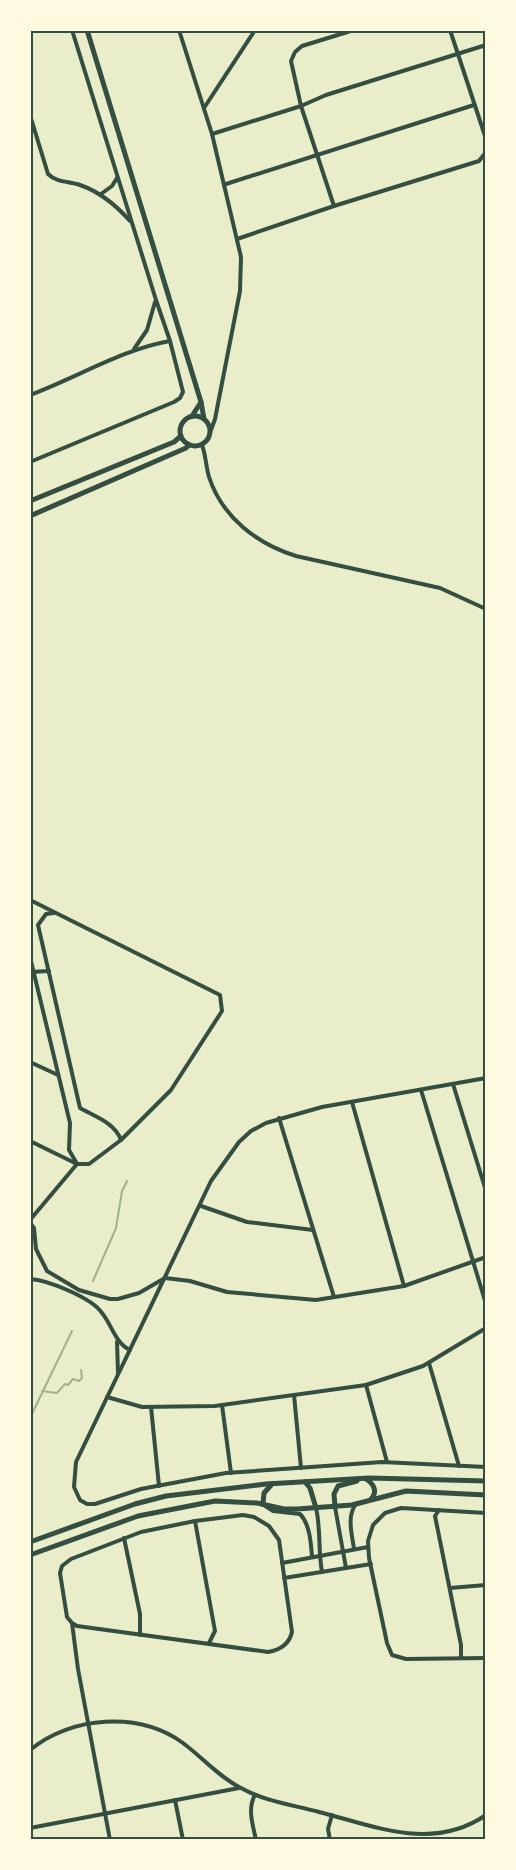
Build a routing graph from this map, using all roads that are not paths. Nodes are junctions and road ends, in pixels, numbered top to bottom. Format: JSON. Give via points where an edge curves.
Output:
{"nodes":[{"id":1,"x":72,"y":30,"type":"edge"},
{"id":2,"x":87,"y":30,"type":"edge"},
{"id":3,"x":179,"y":30,"type":"edge"},
{"id":4,"x":255,"y":30,"type":"edge"},
{"id":5,"x":354,"y":30,"type":"edge"},
{"id":6,"x":450,"y":30,"type":"edge"},
{"id":7,"x":486,"y":45,"type":"edge"},
{"id":8,"x":458,"y":55,"type":"junction"},
{"id":9,"x":474,"y":105,"type":"junction"},
{"id":10,"x":301,"y":106,"type":"junction"},
{"id":11,"x":204,"y":108,"type":"junction"},
{"id":12,"x":30,"y":115,"type":"edge"},
{"id":13,"x":212,"y":134,"type":"junction"},
{"id":14,"x":486,"y":139,"type":"edge"},
{"id":15,"x":486,"y":152,"type":"edge"},
{"id":16,"x":318,"y":156,"type":"junction"},
{"id":17,"x":117,"y":178,"type":"junction"},
{"id":18,"x":225,"y":184,"type":"junction"},
{"id":19,"x":101,"y":194,"type":"junction"},
{"id":20,"x":334,"y":206,"type":"junction"},
{"id":21,"x":132,"y":224,"type":"junction"},
{"id":22,"x":237,"y":239,"type":"junction"},
{"id":23,"x":156,"y":300,"type":"junction"},
{"id":24,"x":170,"y":340,"type":"junction"},
{"id":25,"x":134,"y":350,"type":"junction"},
{"id":26,"x":30,"y":395,"type":"edge"},
{"id":27,"x":201,"y":402,"type":"junction"},
{"id":28,"x":216,"y":411,"type":"junction"},
{"id":29,"x":192,"y":416,"type":"junction"},
{"id":30,"x":204,"y":419,"type":"junction"},
{"id":31,"x":211,"y":430,"type":"junction"},
{"id":32,"x":181,"y":436,"type":"junction"},
{"id":33,"x":189,"y":445,"type":"junction"},
{"id":34,"x":202,"y":445,"type":"junction"},
{"id":35,"x":30,"y":462,"type":"edge"},
{"id":36,"x":32,"y":500,"type":"edge"},
{"id":37,"x":30,"y":516,"type":"edge"},
{"id":38,"x":486,"y":609,"type":"edge"},
{"id":39,"x":30,"y":900,"type":"edge"},
{"id":40,"x":56,"y":913,"type":"junction"},
{"id":41,"x":30,"y":957,"type":"edge"},
{"id":42,"x":49,"y":971,"type":"junction"},
{"id":43,"x":32,"y":972,"type":"edge"},
{"id":44,"x":30,"y":1062,"type":"edge"},
{"id":45,"x":58,"y":1076,"type":"junction"},
{"id":46,"x":486,"y":1078,"type":"edge"},
{"id":47,"x":453,"y":1084,"type":"junction"},
{"id":48,"x":421,"y":1090,"type":"junction"},
{"id":49,"x":352,"y":1101,"type":"junction"},
{"id":50,"x":279,"y":1118,"type":"junction"},
{"id":51,"x":121,"y":1140,"type":"junction"},
{"id":52,"x":30,"y":1141,"type":"edge"},
{"id":53,"x":77,"y":1164,"type":"junction"},
{"id":54,"x":486,"y":1191,"type":"edge"},
{"id":55,"x":201,"y":1206,"type":"junction"},
{"id":56,"x":30,"y":1221,"type":"edge"},
{"id":57,"x":313,"y":1230,"type":"junction"},
{"id":58,"x":486,"y":1257,"type":"edge"},
{"id":59,"x":473,"y":1262,"type":"junction"},
{"id":60,"x":165,"y":1278,"type":"junction"},
{"id":61,"x":30,"y":1279,"type":"edge"},
{"id":62,"x":404,"y":1286,"type":"junction"},
{"id":63,"x":334,"y":1297,"type":"junction"},
{"id":64,"x":486,"y":1304,"type":"edge"},
{"id":65,"x":486,"y":1328,"type":"edge"},
{"id":66,"x":117,"y":1338,"type":"junction"},
{"id":67,"x":130,"y":1350,"type":"junction"},
{"id":68,"x":429,"y":1363,"type":"junction"},
{"id":69,"x":118,"y":1376,"type":"junction"},
{"id":70,"x":366,"y":1385,"type":"junction"},
{"id":71,"x":294,"y":1395,"type":"junction"},
{"id":72,"x":107,"y":1397,"type":"junction"},
{"id":73,"x":222,"y":1405,"type":"junction"},
{"id":74,"x":151,"y":1407,"type":"junction"},
{"id":75,"x":387,"y":1462,"type":"junction"},
{"id":76,"x":459,"y":1466,"type":"junction"},
{"id":77,"x":486,"y":1467,"type":"edge"},
{"id":78,"x":301,"y":1468,"type":"junction"},
{"id":79,"x":231,"y":1473,"type":"junction"},
{"id":80,"x":364,"y":1478,"type":"junction"},
{"id":81,"x":486,"y":1481,"type":"edge"},
{"id":82,"x":305,"y":1482,"type":"junction"},
{"id":83,"x":272,"y":1484,"type":"junction"},
{"id":84,"x":159,"y":1486,"type":"junction"},
{"id":85,"x":486,"y":1494,"type":"edge"},
{"id":86,"x":371,"y":1499,"type":"junction"},
{"id":87,"x":358,"y":1503,"type":"junction"},
{"id":88,"x":263,"y":1504,"type":"junction"},
{"id":89,"x":335,"y":1507,"type":"junction"},
{"id":90,"x":316,"y":1508,"type":"junction"},
{"id":91,"x":439,"y":1509,"type":"junction"},
{"id":92,"x":486,"y":1513,"type":"edge"},
{"id":93,"x":195,"y":1521,"type":"junction"},
{"id":94,"x":124,"y":1538,"type":"junction"},
{"id":95,"x":30,"y":1542,"type":"edge"},
{"id":96,"x":368,"y":1547,"type":"junction"},
{"id":97,"x":354,"y":1550,"type":"junction"},
{"id":98,"x":343,"y":1552,"type":"junction"},
{"id":99,"x":30,"y":1555,"type":"edge"},
{"id":100,"x":319,"y":1556,"type":"junction"},
{"id":101,"x":312,"y":1557,"type":"junction"},
{"id":102,"x":282,"y":1563,"type":"junction"},
{"id":103,"x":371,"y":1563,"type":"junction"},
{"id":104,"x":346,"y":1568,"type":"junction"},
{"id":105,"x":322,"y":1572,"type":"junction"},
{"id":106,"x":284,"y":1578,"type":"junction"},
{"id":107,"x":486,"y":1585,"type":"edge"},
{"id":108,"x":450,"y":1588,"type":"junction"},
{"id":109,"x":72,"y":1623,"type":"junction"},
{"id":110,"x":140,"y":1635,"type":"junction"},
{"id":111,"x":208,"y":1644,"type":"junction"},
{"id":112,"x":460,"y":1658,"type":"junction"},
{"id":113,"x":486,"y":1658,"type":"edge"},
{"id":114,"x":88,"y":1724,"type":"junction"},
{"id":115,"x":30,"y":1750,"type":"edge"},
{"id":116,"x":240,"y":1788,"type":"junction"},
{"id":117,"x":255,"y":1795,"type":"junction"},
{"id":118,"x":175,"y":1800,"type":"junction"},
{"id":119,"x":105,"y":1814,"type":"junction"},
{"id":120,"x":332,"y":1815,"type":"junction"},
{"id":121,"x":486,"y":1815,"type":"edge"},
{"id":122,"x":30,"y":1828,"type":"edge"},
{"id":123,"x":406,"y":1834,"type":"junction"},
{"id":124,"x":110,"y":1840,"type":"edge"},
{"id":125,"x":183,"y":1840,"type":"edge"},
{"id":126,"x":256,"y":1840,"type":"edge"},
{"id":127,"x":330,"y":1840,"type":"edge"},
{"id":128,"x":404,"y":1840,"type":"edge"}],
"edges":[{"from":1,"to":17,"type":"street"},
{"from":2,"to":27,"type":"street"},
{"from":3,"to":11,"type":"street"},
{"from":4,"to":11,"type":"street"},
{"from":5,"to":10,"type":"street","via":[[302,46],[295,52],[291,64]]},
{"from":6,"to":8,"type":"street"},
{"from":7,"to":8,"type":"street"},
{"from":8,"to":9,"type":"street"},
{"from":8,"to":10,"type":"street"},
{"from":9,"to":14,"type":"street"},
{"from":9,"to":16,"type":"street"},
{"from":10,"to":13,"type":"street"},
{"from":10,"to":16,"type":"street"},
{"from":11,"to":13,"type":"street"},
{"from":12,"to":19,"type":"street","via":[[46,171],[54,179]]},
{"from":13,"to":18,"type":"street"},
{"from":15,"to":20,"type":"street","via":[[479,161]]},
{"from":16,"to":18,"type":"street"},
{"from":16,"to":20,"type":"street"},
{"from":17,"to":19,"type":"street"},
{"from":17,"to":21,"type":"street"},
{"from":18,"to":22,"type":"street"},
{"from":19,"to":21,"type":"street"},
{"from":20,"to":22,"type":"street"},
{"from":21,"to":23,"type":"street"},
{"from":22,"to":28,"type":"street","via":[[242,266],[240,291]]},
{"from":23,"to":24,"type":"street"},
{"from":23,"to":25,"type":"street","via":[[147,330]]},
{"from":24,"to":25,"type":"street"},
{"from":24,"to":35,"type":"street","via":[[183,392],[180,398]]},
{"from":25,"to":26,"type":"street"},
{"from":27,"to":29,"type":"street"},
{"from":27,"to":30,"type":"street"},
{"from":28,"to":30,"type":"street"},
{"from":28,"to":31,"type":"street"},
{"from":29,"to":30,"type":"street"},
{"from":29,"to":32,"type":"street","via":[[182,424]]},
{"from":30,"to":31,"type":"street"},
{"from":31,"to":34,"type":"street"},
{"from":32,"to":33,"type":"street"},
{"from":32,"to":36,"type":"street"},
{"from":33,"to":34,"type":"street"},
{"from":33,"to":37,"type":"street"},
{"from":34,"to":38,"type":"street","via":[[216,494],[258,540],[296,556],[440,588]]},
{"from":39,"to":40,"type":"street"},
{"from":40,"to":42,"type":"street","via":[[46,914],[38,925]]},
{"from":40,"to":51,"type":"street","via":[[220,995],[222,1011],[171,1090]]},
{"from":41,"to":43,"type":"street"},
{"from":42,"to":43,"type":"street"},
{"from":42,"to":51,"type":"street","via":[[81,1108],[109,1124]]},
{"from":43,"to":45,"type":"street"},
{"from":44,"to":45,"type":"street"},
{"from":45,"to":53,"type":"street","via":[[70,1123],[69,1150]]},
{"from":46,"to":47,"type":"street"},
{"from":47,"to":48,"type":"street"},
{"from":47,"to":54,"type":"street"},
{"from":48,"to":49,"type":"street"},
{"from":48,"to":59,"type":"street"},
{"from":49,"to":50,"type":"street"},
{"from":49,"to":62,"type":"street"},
{"from":50,"to":55,"type":"street","via":[[251,1131],[239,1142],[212,1181]]},
{"from":50,"to":57,"type":"street"},
{"from":51,"to":53,"type":"street","via":[[89,1164]]},
{"from":52,"to":53,"type":"street"},
{"from":53,"to":56,"type":"street"},
{"from":55,"to":57,"type":"street","via":[[247,1222]]},
{"from":55,"to":60,"type":"street"},
{"from":56,"to":60,"type":"street","via":[[36,1249],[47,1271],[79,1290],[118,1299],[139,1293]]},
{"from":57,"to":63,"type":"street"},
{"from":58,"to":59,"type":"street"},
{"from":59,"to":62,"type":"street"},
{"from":59,"to":64,"type":"street"},
{"from":60,"to":63,"type":"street","via":[[227,1292],[316,1300]]},
{"from":60,"to":67,"type":"street"},
{"from":61,"to":66,"type":"street","via":[[53,1284],[93,1304]]},
{"from":62,"to":63,"type":"street"},
{"from":65,"to":68,"type":"street"},
{"from":66,"to":67,"type":"street"},
{"from":66,"to":69,"type":"street"},
{"from":67,"to":69,"type":"street"},
{"from":68,"to":70,"type":"street"},
{"from":68,"to":76,"type":"street"},
{"from":69,"to":72,"type":"street"},
{"from":70,"to":71,"type":"street"},
{"from":70,"to":75,"type":"street"},
{"from":71,"to":73,"type":"street"},
{"from":71,"to":78,"type":"street"},
{"from":72,"to":74,"type":"street"},
{"from":72,"to":84,"type":"street","via":[[76,1462],[74,1487],[80,1500],[96,1504]]},
{"from":73,"to":74,"type":"street"},
{"from":73,"to":79,"type":"street"},
{"from":74,"to":84,"type":"street"},
{"from":75,"to":76,"type":"street"},
{"from":75,"to":78,"type":"street"},
{"from":76,"to":77,"type":"street"},
{"from":78,"to":79,"type":"street"},
{"from":79,"to":84,"type":"street"},
{"from":80,"to":81,"type":"street"},
{"from":80,"to":82,"type":"street"},
{"from":80,"to":86,"type":"street","via":[[374,1487]]},
{"from":80,"to":89,"type":"street","via":[[338,1486]]},
{"from":82,"to":83,"type":"street"},
{"from":82,"to":90,"type":"street"},
{"from":83,"to":88,"type":"street","via":[[264,1493]]},
{"from":83,"to":95,"type":"street","via":[[166,1496]]},
{"from":85,"to":86,"type":"street","via":[[406,1491]]},
{"from":86,"to":87,"type":"street"},
{"from":87,"to":89,"type":"street"},
{"from":87,"to":97,"type":"street","via":[[351,1517]]},
{"from":88,"to":90,"type":"street","via":[[284,1509]]},
{"from":88,"to":99,"type":"street","via":[[215,1501],[138,1516]]},
{"from":88,"to":101,"type":"street","via":[[273,1511],[303,1517]]},
{"from":89,"to":90,"type":"street"},
{"from":89,"to":98,"type":"street"},
{"from":90,"to":100,"type":"street"},
{"from":91,"to":92,"type":"street"},
{"from":91,"to":96,"type":"street","via":[[401,1508],[385,1513],[374,1525]]},
{"from":91,"to":108,"type":"street","via":[[435,1516]]},
{"from":93,"to":94,"type":"street"},
{"from":93,"to":102,"type":"street","via":[[243,1515],[262,1521],[279,1540]]},
{"from":93,"to":111,"type":"street","via":[[215,1631]]},
{"from":94,"to":109,"type":"street","via":[[62,1566],[67,1617]]},
{"from":94,"to":110,"type":"street","via":[[140,1614]]},
{"from":96,"to":97,"type":"street"},
{"from":96,"to":103,"type":"street"},
{"from":97,"to":98,"type":"street"},
{"from":98,"to":100,"type":"street"},
{"from":98,"to":104,"type":"street"},
{"from":100,"to":101,"type":"street"},
{"from":100,"to":105,"type":"street"},
{"from":101,"to":102,"type":"street"},
{"from":102,"to":106,"type":"street"},
{"from":103,"to":104,"type":"street"},
{"from":103,"to":112,"type":"street","via":[[392,1655],[406,1659]]},
{"from":104,"to":105,"type":"street"},
{"from":105,"to":106,"type":"street"},
{"from":106,"to":111,"type":"street","via":[[292,1632],[286,1644],[268,1652]]},
{"from":107,"to":108,"type":"street"},
{"from":108,"to":112,"type":"street"},
{"from":109,"to":110,"type":"street"},
{"from":109,"to":114,"type":"street"},
{"from":110,"to":111,"type":"street"},
{"from":112,"to":113,"type":"street"},
{"from":114,"to":115,"type":"street","via":[[60,1733]]},
{"from":114,"to":116,"type":"street","via":[[126,1722],[151,1727],[170,1735]]},
{"from":114,"to":119,"type":"street"},
{"from":116,"to":117,"type":"street"},
{"from":116,"to":118,"type":"street"},
{"from":117,"to":120,"type":"street"},
{"from":117,"to":126,"type":"street","via":[[250,1809]]},
{"from":118,"to":119,"type":"street"},
{"from":118,"to":125,"type":"street"},
{"from":119,"to":122,"type":"street"},
{"from":119,"to":124,"type":"street"},
{"from":120,"to":123,"type":"street"},
{"from":120,"to":127,"type":"street"},
{"from":121,"to":123,"type":"street","via":[[443,1833]]},
{"from":123,"to":128,"type":"street"}]}
